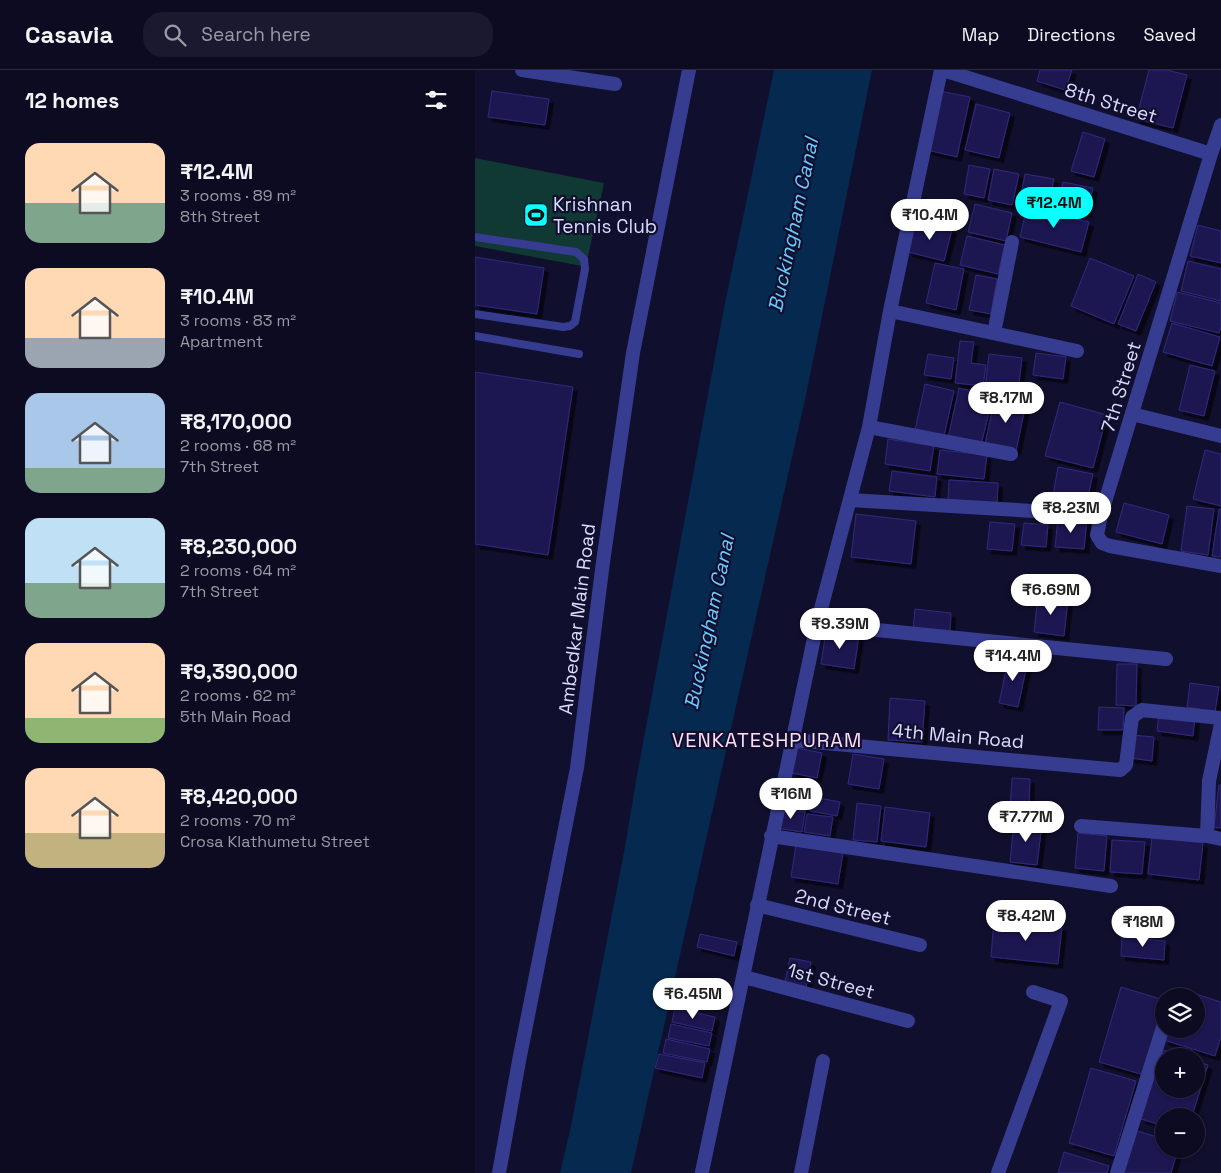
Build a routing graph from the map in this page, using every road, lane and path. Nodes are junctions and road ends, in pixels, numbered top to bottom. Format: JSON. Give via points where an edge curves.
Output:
{"nodes":[{"id":1,"x":522,"y":70,"type":"edge"},
{"id":2,"x":689,"y":70,"type":"edge"},
{"id":3,"x":942,"y":70,"type":"edge"},
{"id":4,"x":615,"y":84,"type":"dead end"},
{"id":5,"x":1221,"y":125,"type":"edge"},
{"id":6,"x":1211,"y":154,"type":"junction"},
{"id":7,"x":475,"y":237,"type":"edge"},
{"id":8,"x":1012,"y":242,"type":"dead end"},
{"id":9,"x":890,"y":310,"type":"junction"},
{"id":10,"x":475,"y":314,"type":"edge"},
{"id":11,"x":993,"y":332,"type":"junction"},
{"id":12,"x":475,"y":336,"type":"edge"},
{"id":13,"x":1077,"y":351,"type":"dead end"},
{"id":14,"x":579,"y":354,"type":"dead end"},
{"id":15,"x":1132,"y":414,"type":"junction"},
{"id":16,"x":869,"y":427,"type":"junction"},
{"id":17,"x":1221,"y":436,"type":"edge"},
{"id":18,"x":1011,"y":454,"type":"dead end"},
{"id":19,"x":850,"y":500,"type":"junction"},
{"id":20,"x":1101,"y":515,"type":"junction"},
{"id":21,"x":1221,"y":566,"type":"edge"},
{"id":22,"x":817,"y":624,"type":"junction"},
{"id":23,"x":1166,"y":659,"type":"dead end"},
{"id":24,"x":1221,"y":718,"type":"edge"},
{"id":25,"x":1221,"y":724,"type":"edge"},
{"id":26,"x":792,"y":740,"type":"junction"},
{"id":27,"x":1081,"y":826,"type":"dead end"},
{"id":28,"x":771,"y":836,"type":"junction"},
{"id":29,"x":1214,"y":838,"type":"edge"},
{"id":30,"x":1111,"y":886,"type":"dead end"},
{"id":31,"x":757,"y":905,"type":"junction"},
{"id":32,"x":920,"y":944,"type":"dead end"},
{"id":33,"x":744,"y":977,"type":"junction"},
{"id":34,"x":1033,"y":992,"type":"dead end"},
{"id":35,"x":908,"y":1021,"type":"dead end"},
{"id":36,"x":1160,"y":1038,"type":"edge"},
{"id":37,"x":823,"y":1061,"type":"dead end"},
{"id":38,"x":499,"y":1173,"type":"edge"},
{"id":39,"x":703,"y":1173,"type":"edge"},
{"id":40,"x":801,"y":1173,"type":"edge"},
{"id":41,"x":998,"y":1173,"type":"edge"},
{"id":42,"x":1117,"y":1173,"type":"edge"}],
"edges":[{"from":1,"to":4,"type":"street"},
{"from":2,"to":38,"type":"street","name":"Ambedkar Main Road","via":[[633,353],[577,768]]},
{"from":3,"to":6,"type":"street","name":"8th Street"},
{"from":3,"to":9,"type":"street"},
{"from":5,"to":6,"type":"street","name":"7th Street"},
{"from":6,"to":15,"type":"street","name":"7th Street"},
{"from":7,"to":10,"type":"lane","via":[[577,252],[584,259],[585,269],[575,322],[570,326]]},
{"from":8,"to":11,"type":"street"},
{"from":9,"to":11,"type":"street"},
{"from":9,"to":16,"type":"street"},
{"from":11,"to":13,"type":"street"},
{"from":12,"to":14,"type":"lane"},
{"from":15,"to":17,"type":"street"},
{"from":15,"to":20,"type":"street","name":"7th Street"},
{"from":16,"to":18,"type":"street"},
{"from":16,"to":19,"type":"street"},
{"from":19,"to":20,"type":"street"},
{"from":19,"to":22,"type":"street"},
{"from":20,"to":21,"type":"street","name":"7th Street","via":[[1097,535],[1102,543]]},
{"from":22,"to":23,"type":"street"},
{"from":22,"to":26,"type":"street"},
{"from":24,"to":26,"type":"street","name":"4th Main Road","via":[[1142,710],[1132,717],[1126,765],[1120,770]]},
{"from":25,"to":29,"type":"street","via":[[1209,781]]},
{"from":26,"to":28,"type":"street"},
{"from":27,"to":29,"type":"street"},
{"from":28,"to":30,"type":"street"},
{"from":28,"to":31,"type":"street"},
{"from":31,"to":32,"type":"street","name":"2nd Street"},
{"from":31,"to":33,"type":"street"},
{"from":33,"to":35,"type":"street","name":"1st Street"},
{"from":33,"to":39,"type":"street"},
{"from":34,"to":41,"type":"street","via":[[1061,1001]]},
{"from":36,"to":42,"type":"street"},
{"from":37,"to":40,"type":"street"}]}
